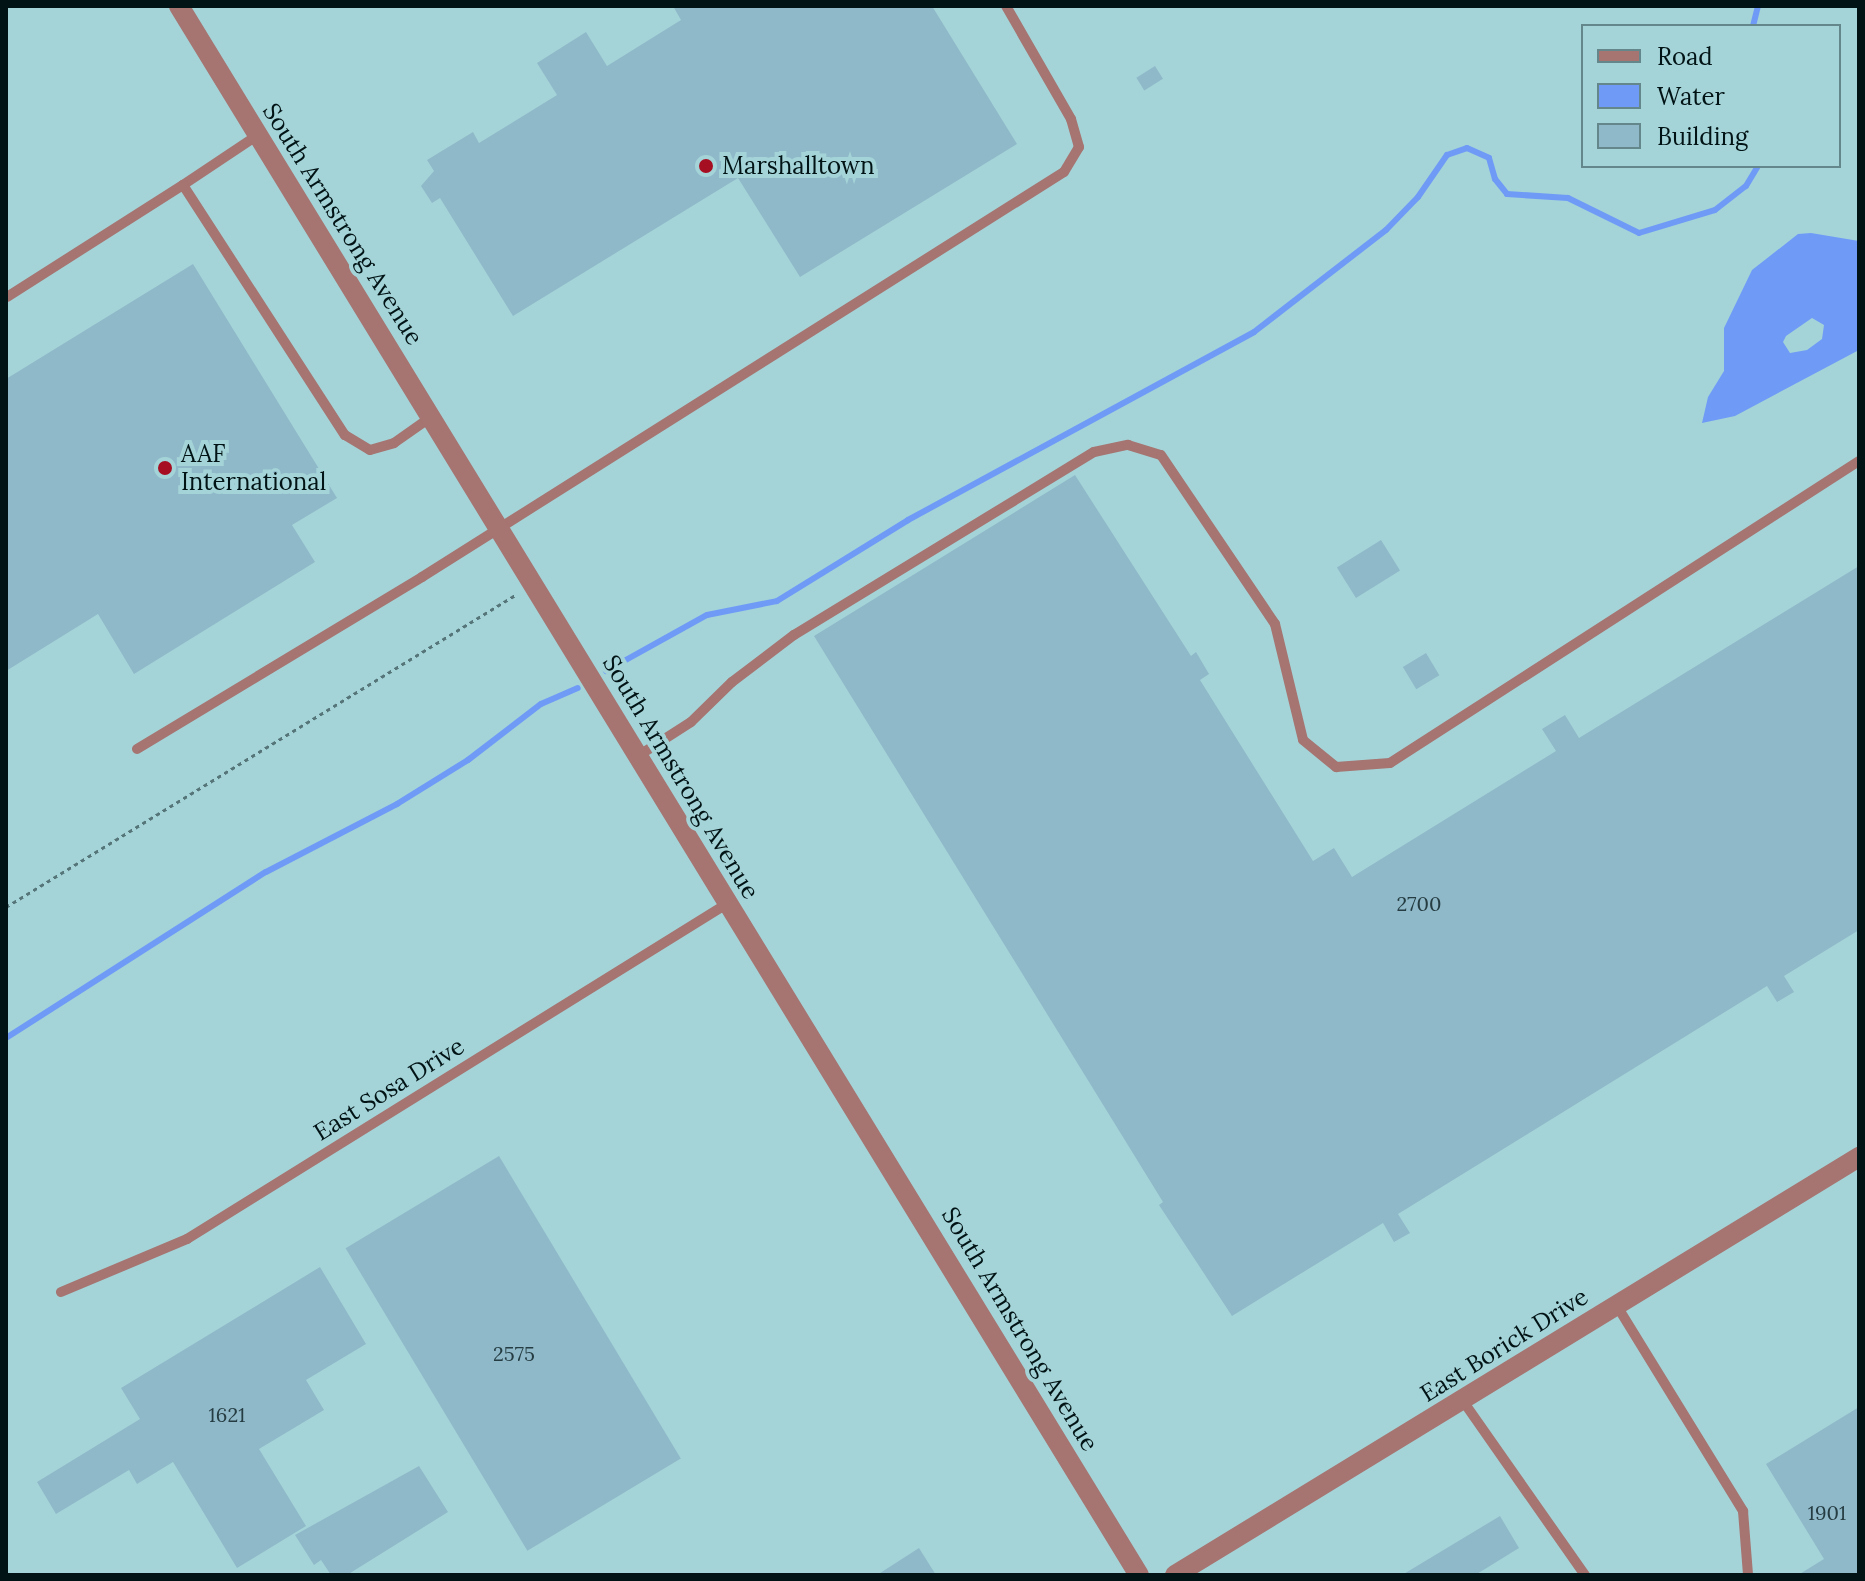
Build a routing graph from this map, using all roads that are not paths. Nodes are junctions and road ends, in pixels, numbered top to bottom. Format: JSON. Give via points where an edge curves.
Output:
{"nodes":[{"id":1,"x":179,"y":6,"type":"edge"},
{"id":2,"x":1006,"y":6,"type":"edge"},
{"id":3,"x":258,"y":135,"type":"junction"},
{"id":4,"x":183,"y":185,"type":"junction"},
{"id":5,"x":7,"y":297,"type":"edge"},
{"id":6,"x":431,"y":417,"type":"junction"},
{"id":7,"x":1859,"y":461,"type":"edge"},
{"id":8,"x":500,"y":528,"type":"junction"},
{"id":9,"x":137,"y":749,"type":"dead end"},
{"id":10,"x":638,"y":756,"type":"junction"},
{"id":11,"x":728,"y":903,"type":"junction"},
{"id":12,"x":1859,"y":1157,"type":"edge"},
{"id":13,"x":61,"y":1292,"type":"dead end"},
{"id":14,"x":1617,"y":1306,"type":"junction"},
{"id":15,"x":1463,"y":1401,"type":"junction"},
{"id":16,"x":1139,"y":1575,"type":"edge"},
{"id":17,"x":1175,"y":1575,"type":"edge"},
{"id":18,"x":1585,"y":1575,"type":"edge"},
{"id":19,"x":1748,"y":1575,"type":"edge"}],
"edges":[{"from":1,"to":3,"type":"street","name":"South Armstrong Avenue"},
{"from":2,"to":8,"type":"lane","via":[[1071,119],[1079,147],[1064,172]]},
{"from":3,"to":4,"type":"lane"},
{"from":3,"to":6,"type":"street","name":"South Armstrong Avenue"},
{"from":4,"to":5,"type":"lane"},
{"from":4,"to":6,"type":"lane","via":[[345,435],[370,450],[394,443]]},
{"from":6,"to":8,"type":"street","name":"South Armstrong Avenue"},
{"from":7,"to":10,"type":"lane","via":[[1390,763],[1336,767],[1303,740],[1275,624],[1161,455],[1128,445],[1094,452],[794,635],[691,722]]},
{"from":8,"to":9,"type":"lane"},
{"from":8,"to":10,"type":"street","name":"South Armstrong Avenue"},
{"from":10,"to":11,"type":"street","name":"South Armstrong Avenue"},
{"from":11,"to":13,"type":"lane","name":"East Sosa Drive","via":[[187,1239]]},
{"from":11,"to":16,"type":"street","name":"South Armstrong Avenue"},
{"from":12,"to":14,"type":"street","name":"East Borick Drive"},
{"from":14,"to":15,"type":"street","name":"East Borick Drive"},
{"from":14,"to":19,"type":"lane","via":[[1743,1511]]},
{"from":15,"to":17,"type":"street","name":"East Borick Drive"},
{"from":15,"to":18,"type":"lane"}]}
